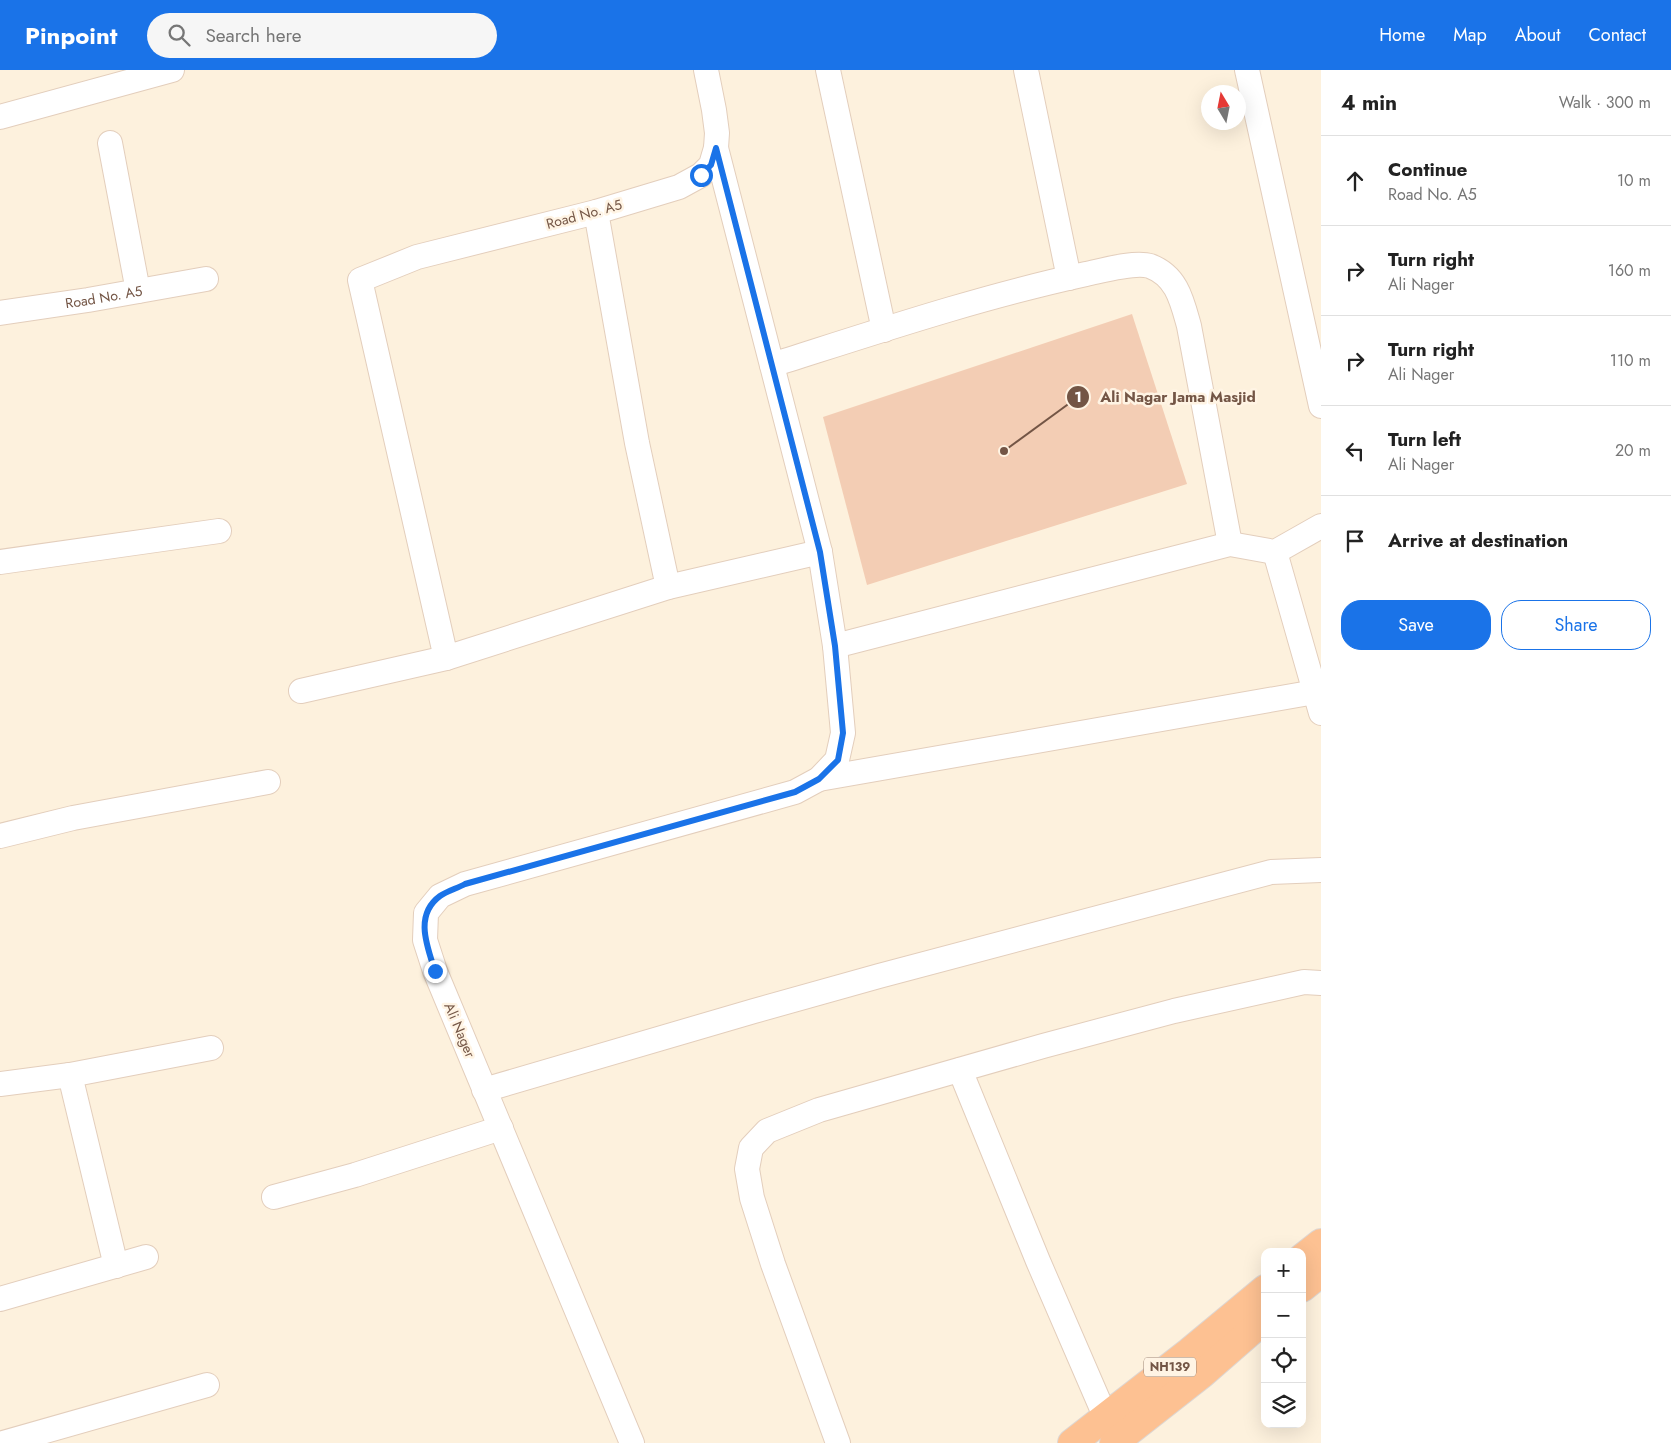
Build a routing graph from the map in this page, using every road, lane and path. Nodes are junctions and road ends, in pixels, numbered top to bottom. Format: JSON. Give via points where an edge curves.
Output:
{"nodes":[{"id":1,"x":172,"y":70,"type":"edge"},
{"id":2,"x":706,"y":70,"type":"edge"},
{"id":3,"x":828,"y":70,"type":"edge"},
{"id":4,"x":1026,"y":70,"type":"edge"},
{"id":5,"x":1247,"y":70,"type":"edge"},
{"id":6,"x":0,"y":117,"type":"edge"},
{"id":7,"x":110,"y":143,"type":"dead end"},
{"id":8,"x":716,"y":148,"type":"junction"},
{"id":9,"x":596,"y":212,"type":"junction"},
{"id":10,"x":1069,"y":278,"type":"junction"},
{"id":11,"x":206,"y":279,"type":"dead end"},
{"id":12,"x":138,"y":291,"type":"junction"},
{"id":13,"x":0,"y":313,"type":"edge"},
{"id":14,"x":884,"y":330,"type":"junction"},
{"id":15,"x":772,"y":365,"type":"junction"},
{"id":16,"x":1321,"y":406,"type":"edge"},
{"id":17,"x":1321,"y":526,"type":"edge"},
{"id":18,"x":219,"y":531,"type":"dead end"},
{"id":19,"x":1230,"y":544,"type":"junction"},
{"id":20,"x":820,"y":552,"type":"junction"},
{"id":21,"x":1275,"y":552,"type":"junction"},
{"id":22,"x":0,"y":562,"type":"edge"},
{"id":23,"x":668,"y":587,"type":"junction"},
{"id":24,"x":835,"y":646,"type":"junction"},
{"id":25,"x":446,"y":658,"type":"junction"},
{"id":26,"x":301,"y":691,"type":"dead end"},
{"id":27,"x":1318,"y":703,"type":"edge"},
{"id":28,"x":819,"y":779,"type":"junction"},
{"id":29,"x":268,"y":782,"type":"dead end"},
{"id":30,"x":0,"y":836,"type":"edge"},
{"id":31,"x":1321,"y":870,"type":"edge"},
{"id":32,"x":1321,"y":983,"type":"edge"},
{"id":33,"x":211,"y":1048,"type":"dead end"},
{"id":34,"x":960,"y":1070,"type":"junction"},
{"id":35,"x":70,"y":1075,"type":"junction"},
{"id":36,"x":0,"y":1084,"type":"edge"},
{"id":37,"x":484,"y":1090,"type":"junction"},
{"id":38,"x":501,"y":1128,"type":"junction"},
{"id":39,"x":274,"y":1197,"type":"dead end"},
{"id":40,"x":1321,"y":1243,"type":"edge"},
{"id":41,"x":1306,"y":1255,"type":"edge"},
{"id":42,"x":146,"y":1257,"type":"dead end"},
{"id":43,"x":116,"y":1266,"type":"junction"},
{"id":44,"x":1321,"y":1273,"type":"edge"},
{"id":45,"x":1306,"y":1285,"type":"edge"},
{"id":46,"x":1261,"y":1292,"type":"edge"},
{"id":47,"x":0,"y":1299,"type":"edge"},
{"id":48,"x":1261,"y":1322,"type":"edge"},
{"id":49,"x":206,"y":1385,"type":"dead end"},
{"id":50,"x":1112,"y":1434,"type":"edge"},
{"id":51,"x":3,"y":1443,"type":"edge"},
{"id":52,"x":632,"y":1443,"type":"edge"},
{"id":53,"x":838,"y":1443,"type":"edge"},
{"id":54,"x":1072,"y":1443,"type":"edge"}],
"edges":[{"from":1,"to":6,"type":"street"},
{"from":2,"to":8,"type":"street","name":"Road No. A5","via":[[717,132]]},
{"from":3,"to":14,"type":"street"},
{"from":4,"to":10,"type":"street"},
{"from":5,"to":16,"type":"street"},
{"from":7,"to":12,"type":"street"},
{"from":8,"to":9,"type":"street","name":"Road No. A5","via":[[711,165],[701,175],[679,187]]},
{"from":8,"to":15,"type":"street","name":"Ali Nager"},
{"from":9,"to":23,"type":"street","via":[[637,442]]},
{"from":9,"to":25,"type":"street","name":"Road No. A5","via":[[417,257],[360,280]]},
{"from":10,"to":14,"type":"street"},
{"from":10,"to":19,"type":"street","via":[[1120,266],[1148,265],[1167,275],[1180,296],[1191,336]]},
{"from":11,"to":12,"type":"street","name":"Road No. A5"},
{"from":12,"to":13,"type":"street","name":"Road No. A5"},
{"from":14,"to":15,"type":"street"},
{"from":15,"to":20,"type":"street","name":"Ali Nager"},
{"from":17,"to":21,"type":"street"},
{"from":18,"to":22,"type":"street"},
{"from":19,"to":21,"type":"street"},
{"from":19,"to":24,"type":"street"},
{"from":20,"to":23,"type":"street"},
{"from":20,"to":24,"type":"street","name":"Ali Nager"},
{"from":21,"to":27,"type":"street"},
{"from":23,"to":25,"type":"street"},
{"from":24,"to":28,"type":"street","name":"Ali Nager","via":[[843,733],[838,760]]},
{"from":25,"to":26,"type":"street"},
{"from":27,"to":28,"type":"street"},
{"from":28,"to":37,"type":"street","name":"Ali Nager","via":[[795,792],[465,884],[440,896],[426,913],[424,940]]},
{"from":29,"to":30,"type":"street","via":[[73,818]]},
{"from":31,"to":37,"type":"street","via":[[1271,872],[879,976]]},
{"from":32,"to":34,"type":"street","via":[[1304,982],[1174,1011]]},
{"from":33,"to":35,"type":"street"},
{"from":34,"to":50,"type":"street"},
{"from":34,"to":53,"type":"street","via":[[819,1110],[767,1131],[751,1148],[747,1168],[752,1198]]},
{"from":35,"to":36,"type":"street"},
{"from":35,"to":43,"type":"street"},
{"from":37,"to":38,"type":"street","name":"Ali Nager"},
{"from":38,"to":39,"type":"street","via":[[355,1175]]},
{"from":38,"to":52,"type":"street","name":"Ali Nager"},
{"from":40,"to":41,"type":"highway"},
{"from":42,"to":43,"type":"street"},
{"from":43,"to":47,"type":"street"},
{"from":44,"to":45,"type":"highway"},
{"from":46,"to":50,"type":"highway","number":"NH139","via":[[1189,1352]]},
{"from":48,"to":50,"type":"highway","number":"NH139","via":[[1202,1374]]},
{"from":49,"to":51,"type":"street"},
{"from":50,"to":54,"type":"highway","number":"NH139"}]}
